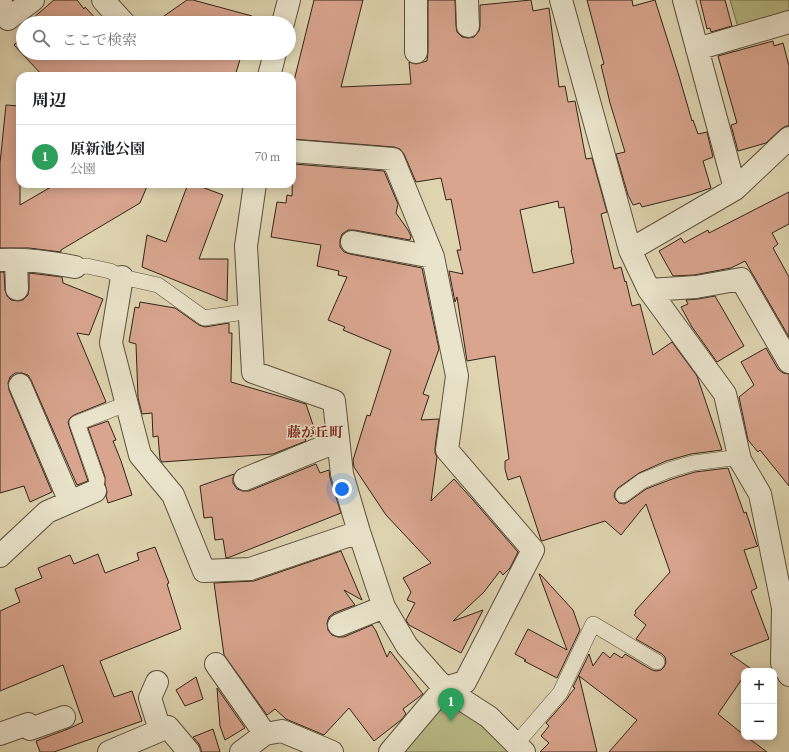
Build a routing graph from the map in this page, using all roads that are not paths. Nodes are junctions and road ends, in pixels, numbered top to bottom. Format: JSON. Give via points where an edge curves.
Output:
{"nodes":[{"id":1,"x":33,"y":0,"type":"edge"},
{"id":2,"x":103,"y":0,"type":"edge"},
{"id":3,"x":290,"y":0,"type":"edge"},
{"id":4,"x":416,"y":0,"type":"edge"},
{"id":5,"x":467,"y":0,"type":"edge"},
{"id":6,"x":561,"y":0,"type":"edge"},
{"id":7,"x":684,"y":0,"type":"edge"},
{"id":8,"x":0,"y":1,"type":"edge"},
{"id":9,"x":118,"y":16,"type":"edge"},
{"id":10,"x":285,"y":16,"type":"edge"},
{"id":11,"x":789,"y":22,"type":"edge"},
{"id":12,"x":468,"y":26,"type":"dead end"},
{"id":13,"x":698,"y":49,"type":"junction"},
{"id":14,"x":416,"y":52,"type":"dead end"},
{"id":15,"x":272,"y":60,"type":"edge"},
{"id":16,"x":270,"y":72,"type":"edge"},
{"id":17,"x":789,"y":138,"type":"edge"},
{"id":18,"x":296,"y":151,"type":"edge"},
{"id":19,"x":253,"y":188,"type":"edge"},
{"id":20,"x":735,"y":189,"type":"junction"},
{"id":21,"x":352,"y":242,"type":"dead end"},
{"id":22,"x":630,"y":250,"type":"junction"},
{"id":23,"x":433,"y":257,"type":"junction"},
{"id":24,"x":8,"y":260,"type":"edge"},
{"id":25,"x":75,"y":267,"type":"joint"},
{"id":26,"x":122,"y":277,"type":"junction"},
{"id":27,"x":18,"y":289,"type":"dead end"},
{"id":28,"x":649,"y":290,"type":"junction"},
{"id":29,"x":237,"y":312,"type":"dead end"},
{"id":30,"x":789,"y":362,"type":"edge"},
{"id":31,"x":20,"y":385,"type":"dead end"},
{"id":32,"x":126,"y":404,"type":"junction"},
{"id":33,"x":338,"y":441,"type":"junction"},
{"id":34,"x":740,"y":457,"type":"junction"},
{"id":35,"x":245,"y":479,"type":"dead end"},
{"id":36,"x":95,"y":490,"type":"joint"},
{"id":37,"x":623,"y":495,"type":"dead end"},
{"id":38,"x":70,"y":502,"type":"junction"},
{"id":39,"x":359,"y":532,"type":"junction"},
{"id":40,"x":0,"y":556,"type":"edge"},
{"id":41,"x":384,"y":607,"type":"junction"},
{"id":42,"x":786,"y":610,"type":"edge"},
{"id":43,"x":339,"y":625,"type":"dead end"},
{"id":44,"x":657,"y":662,"type":"dead end"},
{"id":45,"x":216,"y":664,"type":"dead end"},
{"id":46,"x":789,"y":676,"type":"edge"},
{"id":47,"x":157,"y":682,"type":"dead end"},
{"id":48,"x":444,"y":688,"type":"junction"},
{"id":49,"x":64,"y":717,"type":"dead end"},
{"id":50,"x":160,"y":730,"type":"junction"},
{"id":51,"x":0,"y":734,"type":"edge"},
{"id":52,"x":265,"y":734,"type":"junction"},
{"id":53,"x":520,"y":748,"type":"edge"},
{"id":54,"x":109,"y":752,"type":"edge"},
{"id":55,"x":189,"y":752,"type":"edge"},
{"id":56,"x":241,"y":752,"type":"edge"},
{"id":57,"x":332,"y":752,"type":"edge"},
{"id":58,"x":390,"y":752,"type":"edge"}],
"edges":[{"from":1,"to":8,"type":"street","via":[[8,19]]},
{"from":2,"to":9,"type":"street"},
{"from":3,"to":10,"type":"street"},
{"from":4,"to":14,"type":"street"},
{"from":5,"to":12,"type":"street"},
{"from":6,"to":22,"type":"street"},
{"from":7,"to":13,"type":"street"},
{"from":11,"to":13,"type":"street"},
{"from":13,"to":20,"type":"street"},
{"from":15,"to":16,"type":"street"},
{"from":17,"to":20,"type":"street"},
{"from":18,"to":23,"type":"street","via":[[393,159]]},
{"from":19,"to":33,"type":"street","via":[[246,246],[253,372],[334,401]]},
{"from":20,"to":22,"type":"street"},
{"from":21,"to":23,"type":"street"},
{"from":22,"to":28,"type":"street"},
{"from":23,"to":48,"type":"street","via":[[457,376],[447,450],[533,550],[466,682]]},
{"from":24,"to":25,"type":"street"},
{"from":24,"to":27,"type":"street"},
{"from":25,"to":26,"type":"lane","via":[[87,266],[110,271]]},
{"from":26,"to":29,"type":"lane","via":[[158,285],[204,318]]},
{"from":26,"to":32,"type":"street","via":[[111,343]]},
{"from":28,"to":30,"type":"street","via":[[696,287],[741,279]]},
{"from":28,"to":34,"type":"street","via":[[725,394]]},
{"from":31,"to":38,"type":"street"},
{"from":32,"to":36,"type":"lane","via":[[77,423],[97,480]]},
{"from":32,"to":39,"type":"street","via":[[140,455],[173,495],[204,571],[250,569]]},
{"from":33,"to":35,"type":"street"},
{"from":33,"to":39,"type":"street","via":[[342,474]]},
{"from":34,"to":37,"type":"lane","via":[[693,463],[669,470],[642,481]]},
{"from":34,"to":42,"type":"street","via":[[760,494]]},
{"from":36,"to":38,"type":"street"},
{"from":38,"to":40,"type":"street","via":[[47,512]]},
{"from":39,"to":41,"type":"street"},
{"from":41,"to":43,"type":"street"},
{"from":41,"to":48,"type":"street","via":[[407,646]]},
{"from":42,"to":46,"type":"street","via":[[782,663]]},
{"from":44,"to":53,"type":"lane","via":[[593,624],[560,693]]},
{"from":45,"to":52,"type":"street"},
{"from":47,"to":50,"type":"street","via":[[150,698]]},
{"from":48,"to":53,"type":"street","via":[[489,717]]},
{"from":48,"to":58,"type":"street"},
{"from":49,"to":51,"type":"street","via":[[30,729],[28,724]]},
{"from":50,"to":54,"type":"street"},
{"from":50,"to":55,"type":"street","via":[[168,727]]},
{"from":52,"to":56,"type":"street"},
{"from":52,"to":57,"type":"street","via":[[282,732]]}]}
